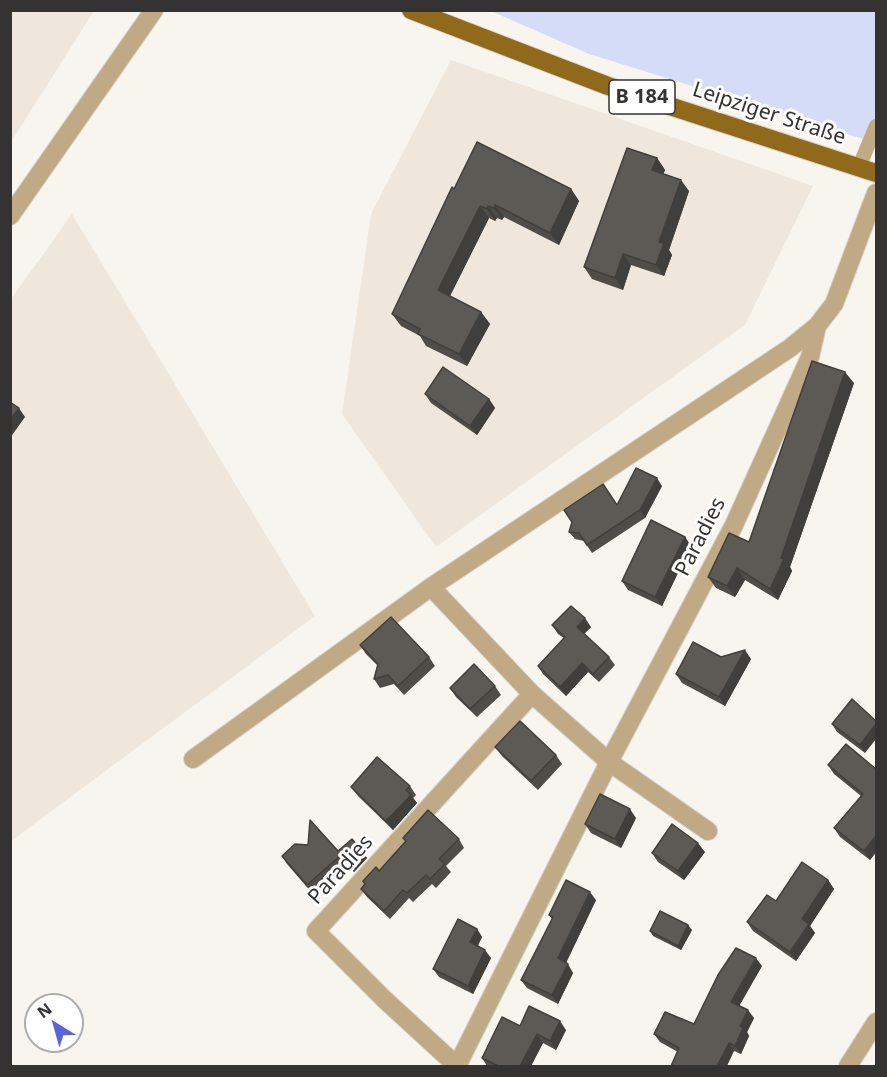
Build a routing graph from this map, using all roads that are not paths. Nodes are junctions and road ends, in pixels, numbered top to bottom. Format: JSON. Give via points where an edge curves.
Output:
{"nodes":[{"id":1,"x":154,"y":10,"type":"edge"},
{"id":2,"x":411,"y":10,"type":"edge"},
{"id":3,"x":876,"y":126,"type":"edge"},
{"id":4,"x":868,"y":170,"type":"edge"},
{"id":5,"x":876,"y":193,"type":"edge"},
{"id":6,"x":10,"y":216,"type":"edge"},
{"id":7,"x":817,"y":326,"type":"junction"},
{"id":8,"x":431,"y":587,"type":"junction"},
{"id":9,"x":532,"y":694,"type":"junction"},
{"id":10,"x":193,"y":759,"type":"dead end"},
{"id":11,"x":609,"y":762,"type":"junction"},
{"id":12,"x":708,"y":831,"type":"dead end"},
{"id":13,"x":876,"y":1022,"type":"edge"},
{"id":14,"x":457,"y":1066,"type":"edge"},
{"id":15,"x":848,"y":1066,"type":"edge"}],
"edges":[{"from":1,"to":6,"type":"street"},
{"from":2,"to":4,"type":"main road","name":"Leipziger Straße","number":"B 184","via":[[608,86]]},
{"from":3,"to":4,"type":"lane"},
{"from":5,"to":7,"type":"street","name":"Paradies","via":[[834,304]]},
{"from":7,"to":8,"type":"street","name":"Paradies","via":[[790,348]]},
{"from":7,"to":11,"type":"street","name":"Paradies","via":[[810,357],[734,525]]},
{"from":8,"to":9,"type":"street"},
{"from":8,"to":10,"type":"street","name":"Paradies"},
{"from":9,"to":11,"type":"street"},
{"from":9,"to":14,"type":"street","name":"Paradies","via":[[316,931]]},
{"from":11,"to":12,"type":"street"},
{"from":11,"to":14,"type":"street","name":"Paradies"},
{"from":13,"to":15,"type":"street"}]}
